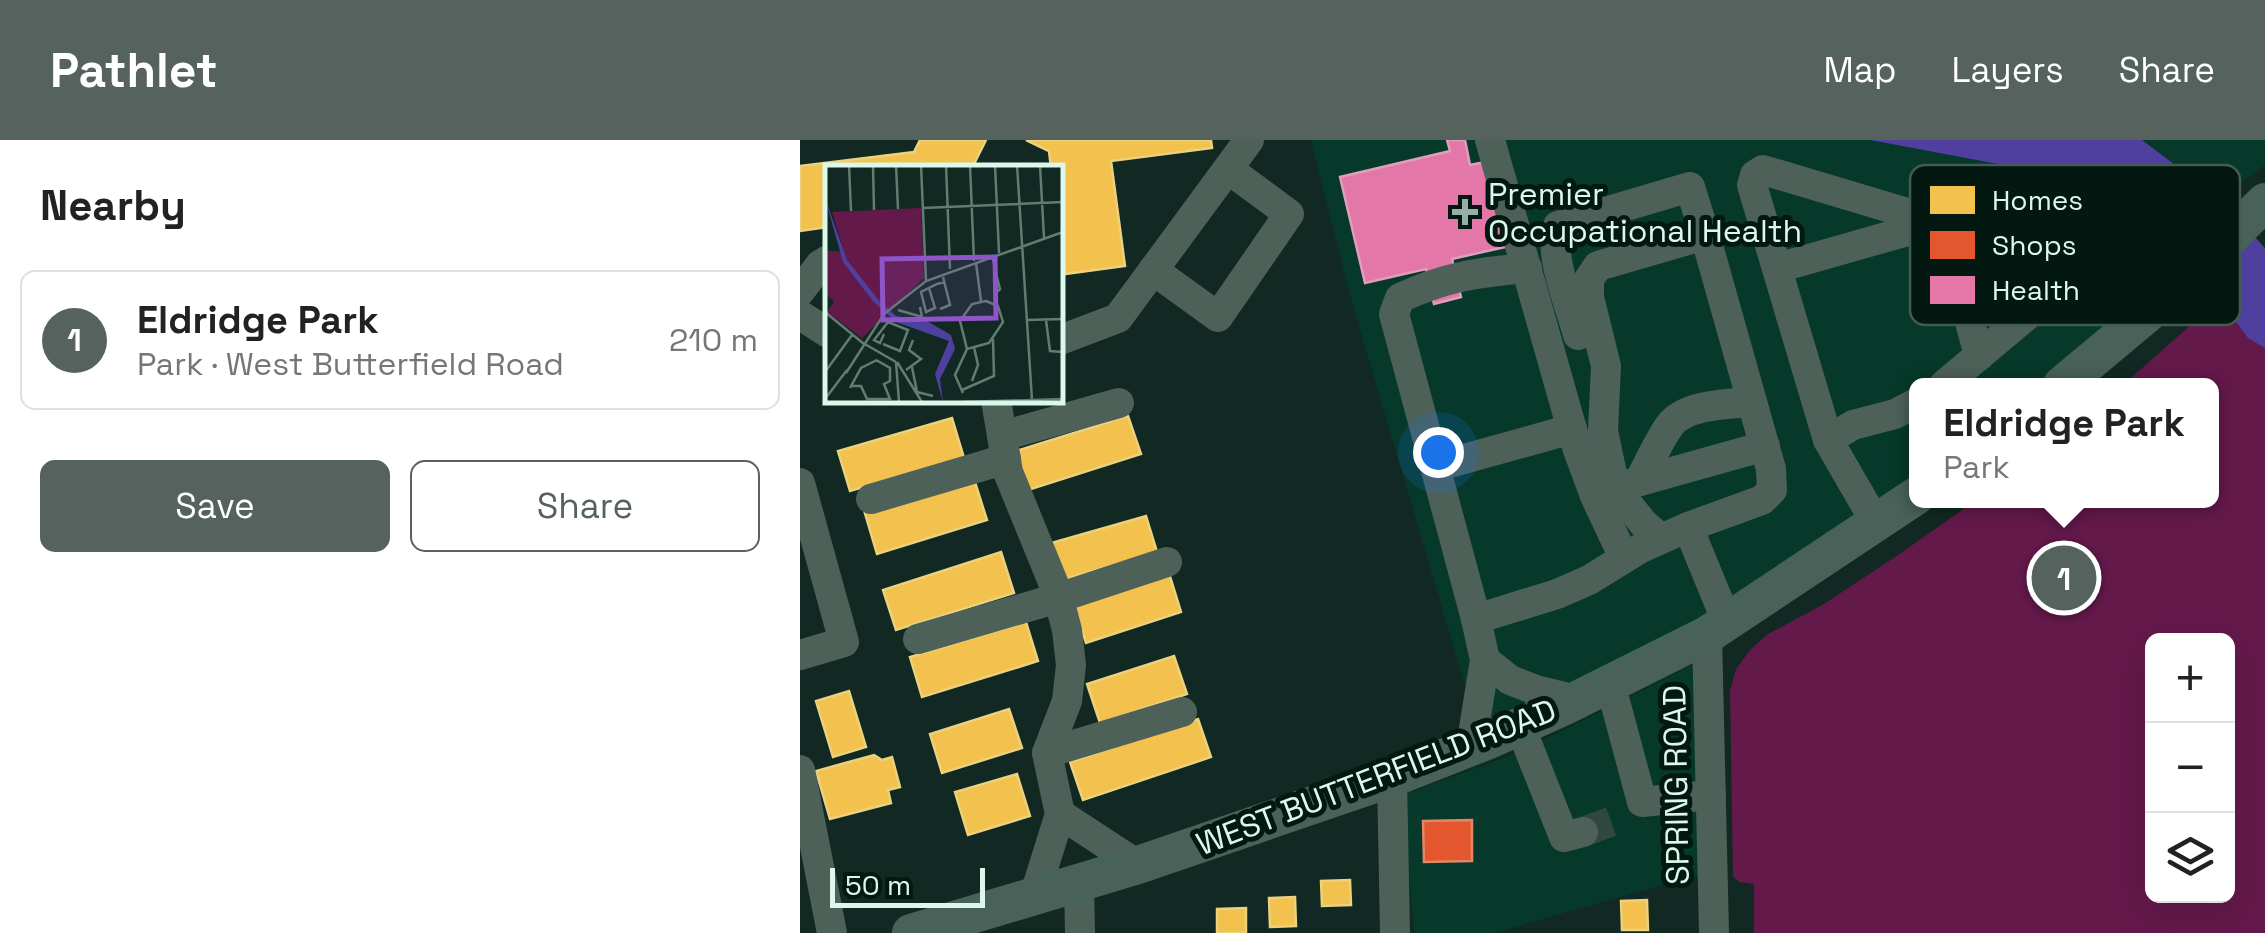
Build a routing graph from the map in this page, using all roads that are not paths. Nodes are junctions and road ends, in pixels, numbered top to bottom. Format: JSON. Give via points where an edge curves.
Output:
{"nodes":[{"id":1,"x":1249,"y":140,"type":"edge"},
{"id":2,"x":1490,"y":140,"type":"edge"},
{"id":3,"x":1228,"y":169,"type":"junction"},
{"id":4,"x":2262,"y":206,"type":"edge"},
{"id":5,"x":1910,"y":214,"type":"edge"},
{"id":6,"x":2240,"y":227,"type":"edge"},
{"id":7,"x":1910,"y":230,"type":"edge"},
{"id":8,"x":1706,"y":235,"type":"junction"},
{"id":9,"x":825,"y":262,"type":"edge"},
{"id":10,"x":1526,"y":268,"type":"junction"},
{"id":11,"x":1777,"y":268,"type":"junction"},
{"id":12,"x":1153,"y":270,"type":"junction"},
{"id":13,"x":800,"y":291,"type":"edge"},
{"id":14,"x":800,"y":314,"type":"edge"},
{"id":15,"x":1969,"y":325,"type":"edge"},
{"id":16,"x":2016,"y":325,"type":"edge"},
{"id":17,"x":2134,"y":325,"type":"edge"},
{"id":18,"x":825,"y":331,"type":"edge"},
{"id":19,"x":1062,"y":339,"type":"edge"},
{"id":20,"x":1979,"y":356,"type":"junction"},
{"id":21,"x":1953,"y":378,"type":"edge"},
{"id":22,"x":2071,"y":378,"type":"edge"},
{"id":23,"x":996,"y":402,"type":"edge"},
{"id":24,"x":1604,"y":402,"type":"junction"},
{"id":25,"x":1752,"y":402,"type":"junction"},
{"id":26,"x":1119,"y":404,"type":"dead end"},
{"id":27,"x":1909,"y":407,"type":"edge"},
{"id":28,"x":1572,"y":429,"type":"junction"},
{"id":29,"x":1828,"y":440,"type":"junction"},
{"id":30,"x":1765,"y":446,"type":"junction"},
{"id":31,"x":1004,"y":448,"type":"junction"},
{"id":32,"x":1435,"y":466,"type":"junction"},
{"id":33,"x":800,"y":482,"type":"edge"},
{"id":34,"x":1627,"y":484,"type":"junction"},
{"id":35,"x":871,"y":499,"type":"dead end"},
{"id":36,"x":1909,"y":501,"type":"edge"},
{"id":37,"x":1876,"y":523,"type":"junction"},
{"id":38,"x":1674,"y":533,"type":"junction"},
{"id":39,"x":1624,"y":558,"type":"junction"},
{"id":40,"x":1167,"y":562,"type":"dead end"},
{"id":41,"x":1058,"y":598,"type":"junction"},
{"id":42,"x":1476,"y":618,"type":"junction"},
{"id":43,"x":1717,"y":628,"type":"junction"},
{"id":44,"x":918,"y":639,"type":"dead end"},
{"id":45,"x":800,"y":656,"type":"edge"},
{"id":46,"x":1485,"y":660,"type":"junction"},
{"id":47,"x":1610,"y":683,"type":"junction"},
{"id":48,"x":1577,"y":700,"type":"junction"},
{"id":49,"x":1182,"y":712,"type":"dead end"},
{"id":50,"x":1520,"y":726,"type":"junction"},
{"id":51,"x":1471,"y":747,"type":"junction"},
{"id":52,"x":1047,"y":753,"type":"junction"},
{"id":53,"x":800,"y":770,"type":"edge"},
{"id":54,"x":1392,"y":778,"type":"junction"},
{"id":55,"x":1711,"y":795,"type":"junction"},
{"id":56,"x":1060,"y":814,"type":"junction"},
{"id":57,"x":1583,"y":832,"type":"dead end"},
{"id":58,"x":1138,"y":866,"type":"junction"},
{"id":59,"x":1079,"y":883,"type":"junction"},
{"id":60,"x":1034,"y":897,"type":"junction"},
{"id":61,"x":832,"y":933,"type":"edge"},
{"id":62,"x":911,"y":933,"type":"edge"},
{"id":63,"x":1080,"y":933,"type":"edge"},
{"id":64,"x":1395,"y":933,"type":"edge"},
{"id":65,"x":1714,"y":933,"type":"edge"}],
"edges":[{"from":1,"to":3,"type":"street"},
{"from":2,"to":10,"type":"street"},
{"from":3,"to":12,"type":"street"},
{"from":3,"to":12,"type":"street","via":[[1289,214],[1218,317]]},
{"from":4,"to":6,"type":"main road"},
{"from":5,"to":11,"type":"street","via":[[1763,170],[1752,185]]},
{"from":7,"to":11,"type":"street"},
{"from":8,"to":24,"type":"street","via":[[1598,266],[1589,278],[1606,366]]},
{"from":8,"to":24,"type":"street","via":[[1690,187],[1558,226],[1555,251],[1590,376]]},
{"from":8,"to":25,"type":"street"},
{"from":9,"to":13,"type":"street"},
{"from":10,"to":28,"type":"street"},
{"from":10,"to":32,"type":"street","via":[[1466,274],[1400,298],[1394,314]]},
{"from":11,"to":29,"type":"street"},
{"from":12,"to":19,"type":"street","via":[[1118,318]]},
{"from":14,"to":18,"type":"street"},
{"from":15,"to":20,"type":"street"},
{"from":16,"to":20,"type":"street"},
{"from":17,"to":22,"type":"main road"},
{"from":20,"to":21,"type":"street"},
{"from":23,"to":31,"type":"street"},
{"from":24,"to":34,"type":"street","via":[[1603,431]]},
{"from":25,"to":30,"type":"street"},
{"from":25,"to":34,"type":"street","via":[[1672,422]]},
{"from":26,"to":31,"type":"street"},
{"from":27,"to":29,"type":"street","via":[[1853,424]]},
{"from":28,"to":32,"type":"street"},
{"from":28,"to":39,"type":"street"},
{"from":29,"to":37,"type":"street"},
{"from":30,"to":34,"type":"street"},
{"from":30,"to":38,"type":"street","via":[[1772,490],[1762,500]]},
{"from":31,"to":35,"type":"street"},
{"from":31,"to":41,"type":"street"},
{"from":32,"to":42,"type":"street"},
{"from":33,"to":45,"type":"street","via":[[844,642]]},
{"from":34,"to":38,"type":"street","via":[[1644,522]]},
{"from":36,"to":37,"type":"main road","name":"WEST BUTTERFIELD ROAD"},
{"from":37,"to":43,"type":"main road","name":"WEST BUTTERFIELD ROAD"},
{"from":38,"to":39,"type":"street"},
{"from":38,"to":43,"type":"street"},
{"from":39,"to":42,"type":"street","via":[[1557,594]]},
{"from":40,"to":41,"type":"street"},
{"from":41,"to":44,"type":"street"},
{"from":41,"to":52,"type":"street","via":[[1071,665],[1067,700]]},
{"from":42,"to":46,"type":"street"},
{"from":43,"to":47,"type":"main road","name":"WEST BUTTERFIELD ROAD"},
{"from":43,"to":55,"type":"street","name":"SPRING ROAD"},
{"from":46,"to":48,"type":"street","via":[[1510,680]]},
{"from":46,"to":51,"type":"street"},
{"from":47,"to":48,"type":"main road","name":"WEST BUTTERFIELD ROAD"},
{"from":47,"to":55,"type":"street","via":[[1633,809]]},
{"from":48,"to":50,"type":"main road","name":"WEST BUTTERFIELD ROAD"},
{"from":49,"to":52,"type":"street"},
{"from":50,"to":51,"type":"main road","name":"WEST BUTTERFIELD ROAD"},
{"from":50,"to":57,"type":"street","via":[[1564,837]]},
{"from":51,"to":54,"type":"main road","name":"WEST BUTTERFIELD ROAD"},
{"from":52,"to":56,"type":"street"},
{"from":53,"to":61,"type":"street"},
{"from":54,"to":58,"type":"main road","name":"WEST BUTTERFIELD ROAD"},
{"from":54,"to":64,"type":"street"},
{"from":55,"to":65,"type":"street","name":"SPRING ROAD"},
{"from":56,"to":58,"type":"street"},
{"from":56,"to":60,"type":"street"},
{"from":58,"to":59,"type":"main road","name":"WEST BUTTERFIELD ROAD"},
{"from":59,"to":60,"type":"main road","name":"WEST BUTTERFIELD ROAD"},
{"from":59,"to":63,"type":"street"},
{"from":60,"to":62,"type":"main road","name":"WEST BUTTERFIELD ROAD"}]}
